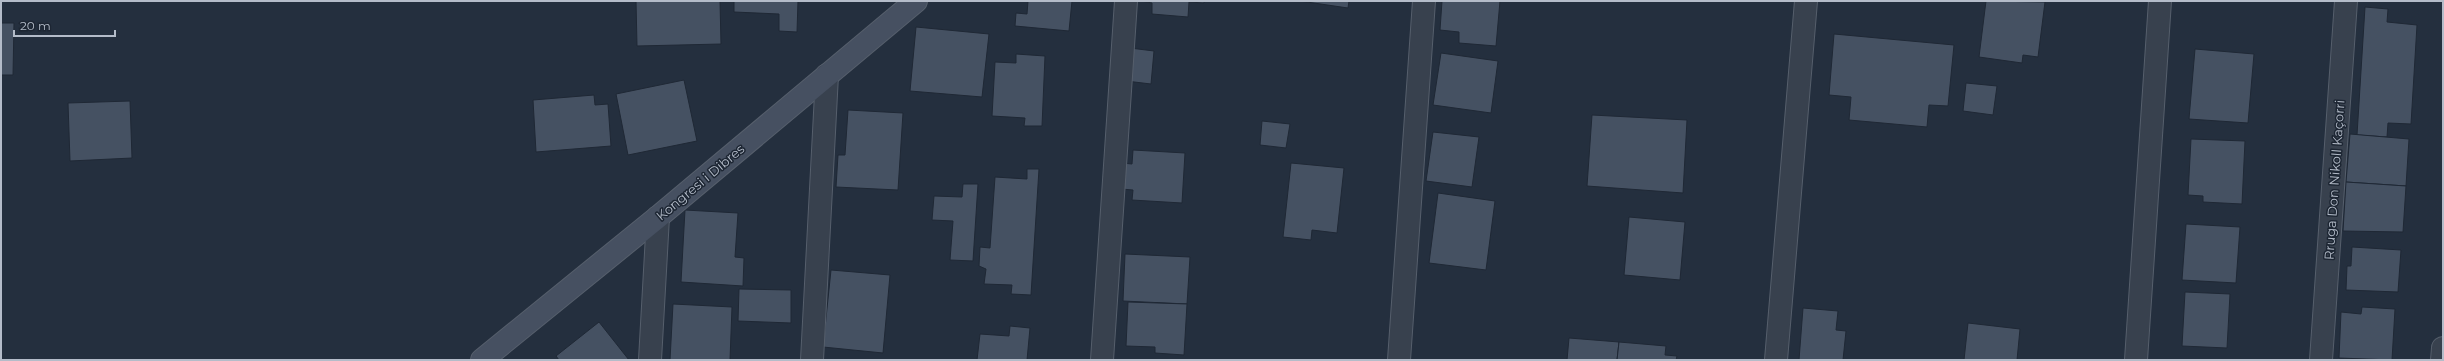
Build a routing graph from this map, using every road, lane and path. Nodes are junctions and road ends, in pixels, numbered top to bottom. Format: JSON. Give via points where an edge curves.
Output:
{"nodes":[{"id":1,"x":916,"y":1,"type":"edge"},
{"id":2,"x":1126,"y":1,"type":"edge"},
{"id":3,"x":1424,"y":1,"type":"edge"},
{"id":4,"x":1806,"y":1,"type":"edge"},
{"id":5,"x":2160,"y":1,"type":"edge"},
{"id":6,"x":2346,"y":1,"type":"edge"},
{"id":7,"x":827,"y":75,"type":"junction"},
{"id":8,"x":658,"y":217,"type":"junction"},
{"id":9,"x":2443,"y":348,"type":"edge"},
{"id":10,"x":482,"y":360,"type":"edge"},
{"id":11,"x":650,"y":360,"type":"edge"},
{"id":12,"x":812,"y":360,"type":"edge"},
{"id":13,"x":1102,"y":360,"type":"edge"},
{"id":14,"x":1399,"y":360,"type":"edge"},
{"id":15,"x":1776,"y":360,"type":"edge"},
{"id":16,"x":2136,"y":360,"type":"edge"},
{"id":17,"x":2321,"y":360,"type":"edge"},
{"id":18,"x":2442,"y":360,"type":"edge"}],
"edges":[{"from":1,"to":7,"type":"street","name":"Kongresi i Dibres"},
{"from":2,"to":13,"type":"street"},
{"from":3,"to":14,"type":"street"},
{"from":4,"to":15,"type":"street"},
{"from":5,"to":16,"type":"street"},
{"from":6,"to":17,"type":"street","name":"Rruga Don Nikoll Kaçorri"},
{"from":7,"to":8,"type":"street","name":"Kongresi i Dibres"},
{"from":7,"to":12,"type":"street"},
{"from":8,"to":10,"type":"street","name":"Kongresi i Dibres"},
{"from":8,"to":11,"type":"street"},
{"from":9,"to":18,"type":"street"}]}
